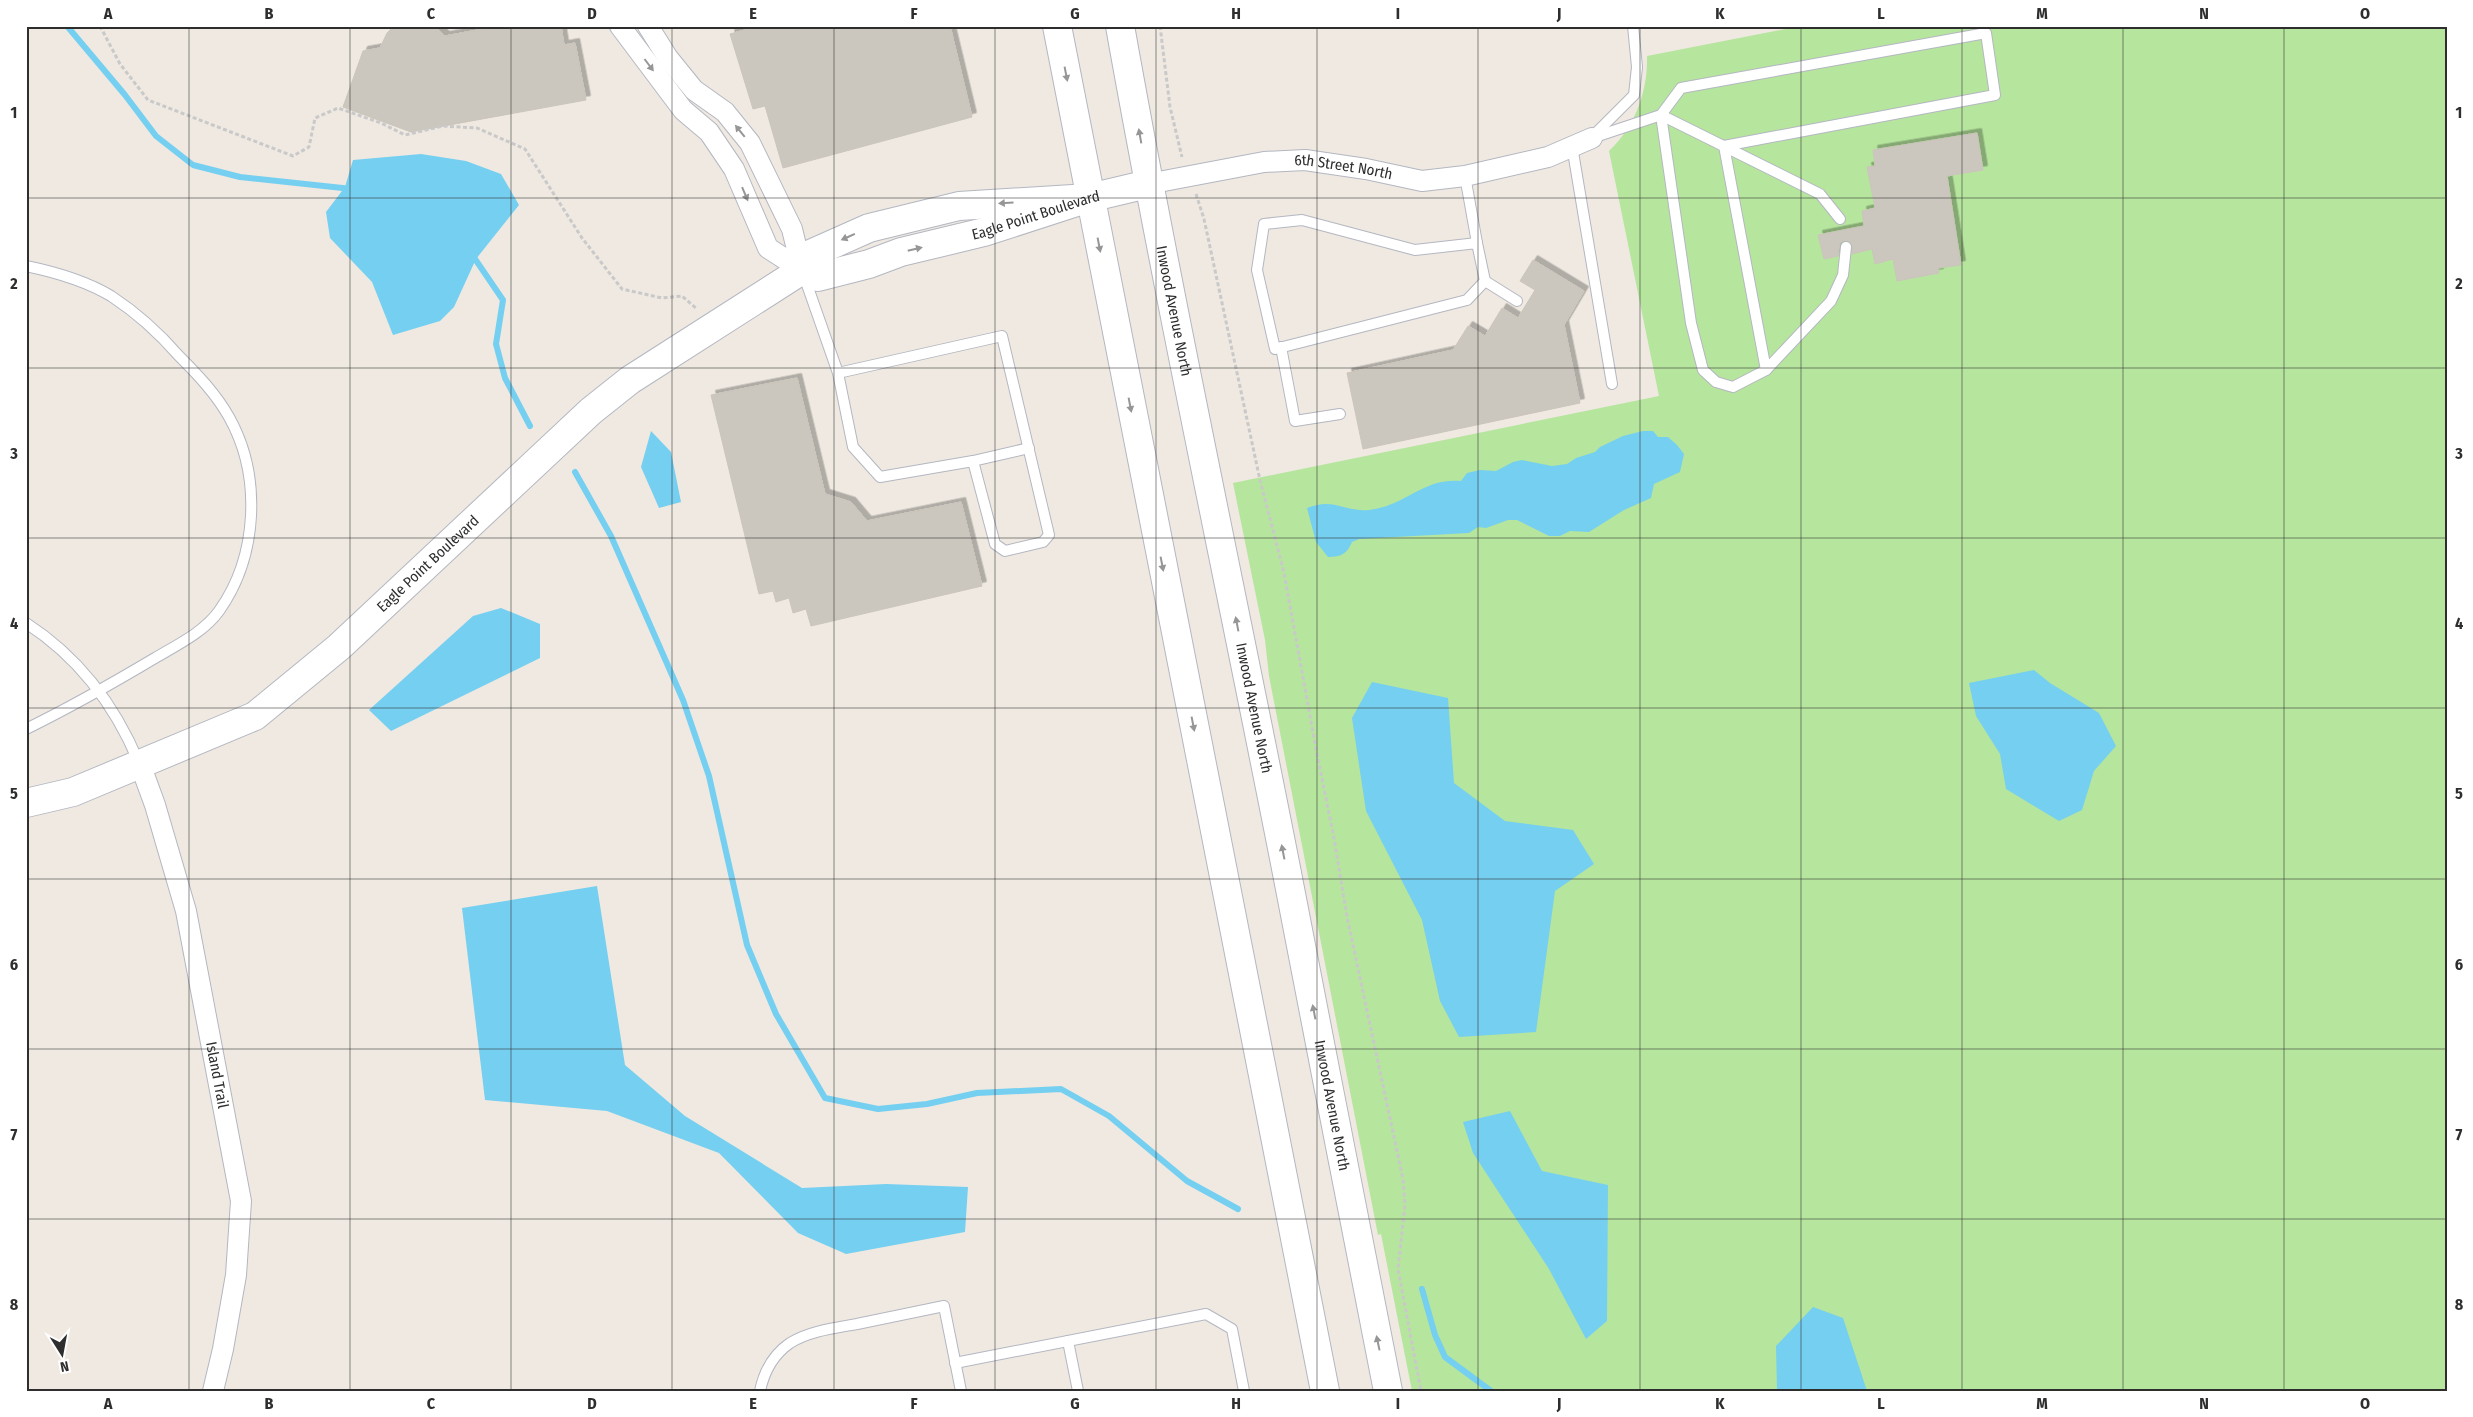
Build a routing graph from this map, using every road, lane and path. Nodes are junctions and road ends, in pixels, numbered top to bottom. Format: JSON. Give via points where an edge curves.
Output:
{"nodes":[{"id":1,"x":100,"y":26,"type":"edge"},
{"id":2,"x":620,"y":26,"type":"edge"},
{"id":3,"x":648,"y":26,"type":"edge"},
{"id":4,"x":1057,"y":26,"type":"edge"},
{"id":5,"x":1120,"y":26,"type":"edge"},
{"id":6,"x":1160,"y":26,"type":"edge"},
{"id":7,"x":1632,"y":26,"type":"edge"},
{"id":8,"x":1661,"y":115,"type":"junction"},
{"id":9,"x":1592,"y":138,"type":"junction"},
{"id":10,"x":1572,"y":146,"type":"junction"},
{"id":11,"x":1724,"y":146,"type":"junction"},
{"id":12,"x":1179,"y":148,"type":"dead end"},
{"id":13,"x":1465,"y":176,"type":"junction"},
{"id":14,"x":1148,"y":184,"type":"junction"},
{"id":15,"x":1089,"y":198,"type":"junction"},
{"id":16,"x":1199,"y":204,"type":"dead end"},
{"id":17,"x":1840,"y":219,"type":"dead end"},
{"id":18,"x":1477,"y":243,"type":"junction"},
{"id":19,"x":1846,"y":247,"type":"dead end"},
{"id":20,"x":26,"y":266,"type":"edge"},
{"id":21,"x":802,"y":270,"type":"junction"},
{"id":22,"x":1485,"y":281,"type":"junction"},
{"id":23,"x":1517,"y":300,"type":"dead end"},
{"id":24,"x":712,"y":327,"type":"junction"},
{"id":25,"x":1281,"y":347,"type":"junction"},
{"id":26,"x":1766,"y":370,"type":"junction"},
{"id":27,"x":838,"y":373,"type":"junction"},
{"id":28,"x":1612,"y":384,"type":"dead end"},
{"id":29,"x":1340,"y":414,"type":"dead end"},
{"id":30,"x":1029,"y":448,"type":"junction"},
{"id":31,"x":973,"y":461,"type":"junction"},
{"id":32,"x":26,"y":623,"type":"edge"},
{"id":33,"x":101,"y":691,"type":"junction"},
{"id":34,"x":26,"y":729,"type":"edge"},
{"id":35,"x":140,"y":764,"type":"junction"},
{"id":36,"x":26,"y":803,"type":"edge"},
{"id":37,"x":1068,"y":1341,"type":"junction"},
{"id":38,"x":955,"y":1363,"type":"junction"},
{"id":39,"x":1076,"y":1390,"type":"edge"},
{"id":40,"x":213,"y":1391,"type":"edge"},
{"id":41,"x":760,"y":1391,"type":"edge"},
{"id":42,"x":960,"y":1391,"type":"edge"},
{"id":43,"x":1244,"y":1391,"type":"edge"},
{"id":44,"x":1325,"y":1391,"type":"edge"},
{"id":45,"x":1388,"y":1391,"type":"edge"},
{"id":46,"x":1421,"y":1391,"type":"edge"}],
"edges":[{"from":1,"to":24,"type":"path","via":[[120,64],[148,100],[293,156],[310,147],[315,118],[338,108],[405,135],[443,126],[477,128],[525,149],[582,238],[622,289],[662,298],[682,296],[700,311]]},
{"from":2,"to":21,"type":"street","one_way":true,"via":[[683,110],[709,132],[734,169],[768,248]]},
{"from":21,"to":3,"type":"street","one_way":true,"via":[[792,229],[750,143],[724,112],[694,90]]},
{"from":4,"to":15,"type":"main road","one_way":true},
{"from":14,"to":5,"type":"main road","name":"Inwood Avenue North","one_way":true},
{"from":6,"to":12,"type":"path","via":[[1170,108]]},
{"from":7,"to":9,"type":"lane","via":[[1637,67],[1634,95]]},
{"from":8,"to":9,"type":"lane"},
{"from":8,"to":11,"type":"lane"},
{"from":8,"to":11,"type":"lane","via":[[1681,88],[1986,33],[1995,95]]},
{"from":8,"to":26,"type":"lane","via":[[1691,322],[1703,370],[1716,382],[1733,386]]},
{"from":9,"to":10,"type":"street","name":"6th Street North"},
{"from":10,"to":13,"type":"street","name":"6th Street North","via":[[1548,157]]},
{"from":10,"to":28,"type":"lane"},
{"from":11,"to":17,"type":"lane","via":[[1820,194]]},
{"from":11,"to":26,"type":"lane"},
{"from":13,"to":14,"type":"street","name":"6th Street North","via":[[1422,181],[1305,160],[1264,162]]},
{"from":13,"to":18,"type":"lane"},
{"from":14,"to":15,"type":"main road","name":"6th Street North"},
{"from":45,"to":14,"type":"main road","name":"Inwood Avenue North","one_way":true},
{"from":15,"to":21,"type":"main road","name":"Eagle Point Boulevard","via":[[984,232],[901,252],[818,278]]},
{"from":15,"to":44,"type":"main road","one_way":true},
{"from":16,"to":46,"type":"path","via":[[1284,573],[1347,917],[1403,1179],[1405,1205],[1398,1269]]},
{"from":18,"to":22,"type":"lane"},
{"from":18,"to":25,"type":"lane","via":[[1415,250],[1302,220],[1264,224],[1257,270],[1275,349]]},
{"from":19,"to":26,"type":"lane","via":[[1843,276],[1831,301]]},
{"from":20,"to":33,"type":"lane","via":[[74,280],[110,296],[159,334],[212,391],[230,418],[242,447],[249,479],[251,527],[232,590],[218,613],[188,638]]},
{"from":21,"to":24,"type":"main road","name":"Eagle Point Boulevard"},
{"from":21,"to":27,"type":"lane"},
{"from":22,"to":23,"type":"lane"},
{"from":22,"to":25,"type":"lane","via":[[1467,300]]},
{"from":24,"to":35,"type":"main road","name":"Eagle Point Boulevard","via":[[630,380],[568,432],[339,647],[256,716]]},
{"from":25,"to":29,"type":"lane","via":[[1295,421]]},
{"from":27,"to":30,"type":"lane","via":[[1002,336]]},
{"from":27,"to":31,"type":"lane","via":[[853,447],[880,477]]},
{"from":30,"to":31,"type":"lane"},
{"from":30,"to":31,"type":"lane","via":[[1049,535],[1043,542],[1005,551],[996,544]]},
{"from":32,"to":33,"type":"lane","via":[[44,635]]},
{"from":33,"to":34,"type":"lane"},
{"from":33,"to":35,"type":"lane","via":[[125,729]]},
{"from":35,"to":36,"type":"main road","name":"Eagle Point Boulevard","via":[[73,792]]},
{"from":35,"to":40,"type":"street","name":"Island Trail","via":[[186,910],[241,1201],[236,1275]]},
{"from":37,"to":38,"type":"lane"},
{"from":37,"to":39,"type":"lane"},
{"from":37,"to":43,"type":"lane","via":[[1206,1314],[1232,1328]]},
{"from":38,"to":41,"type":"lane","via":[[944,1306],[803,1337],[774,1357]]},
{"from":38,"to":42,"type":"lane"}]}
